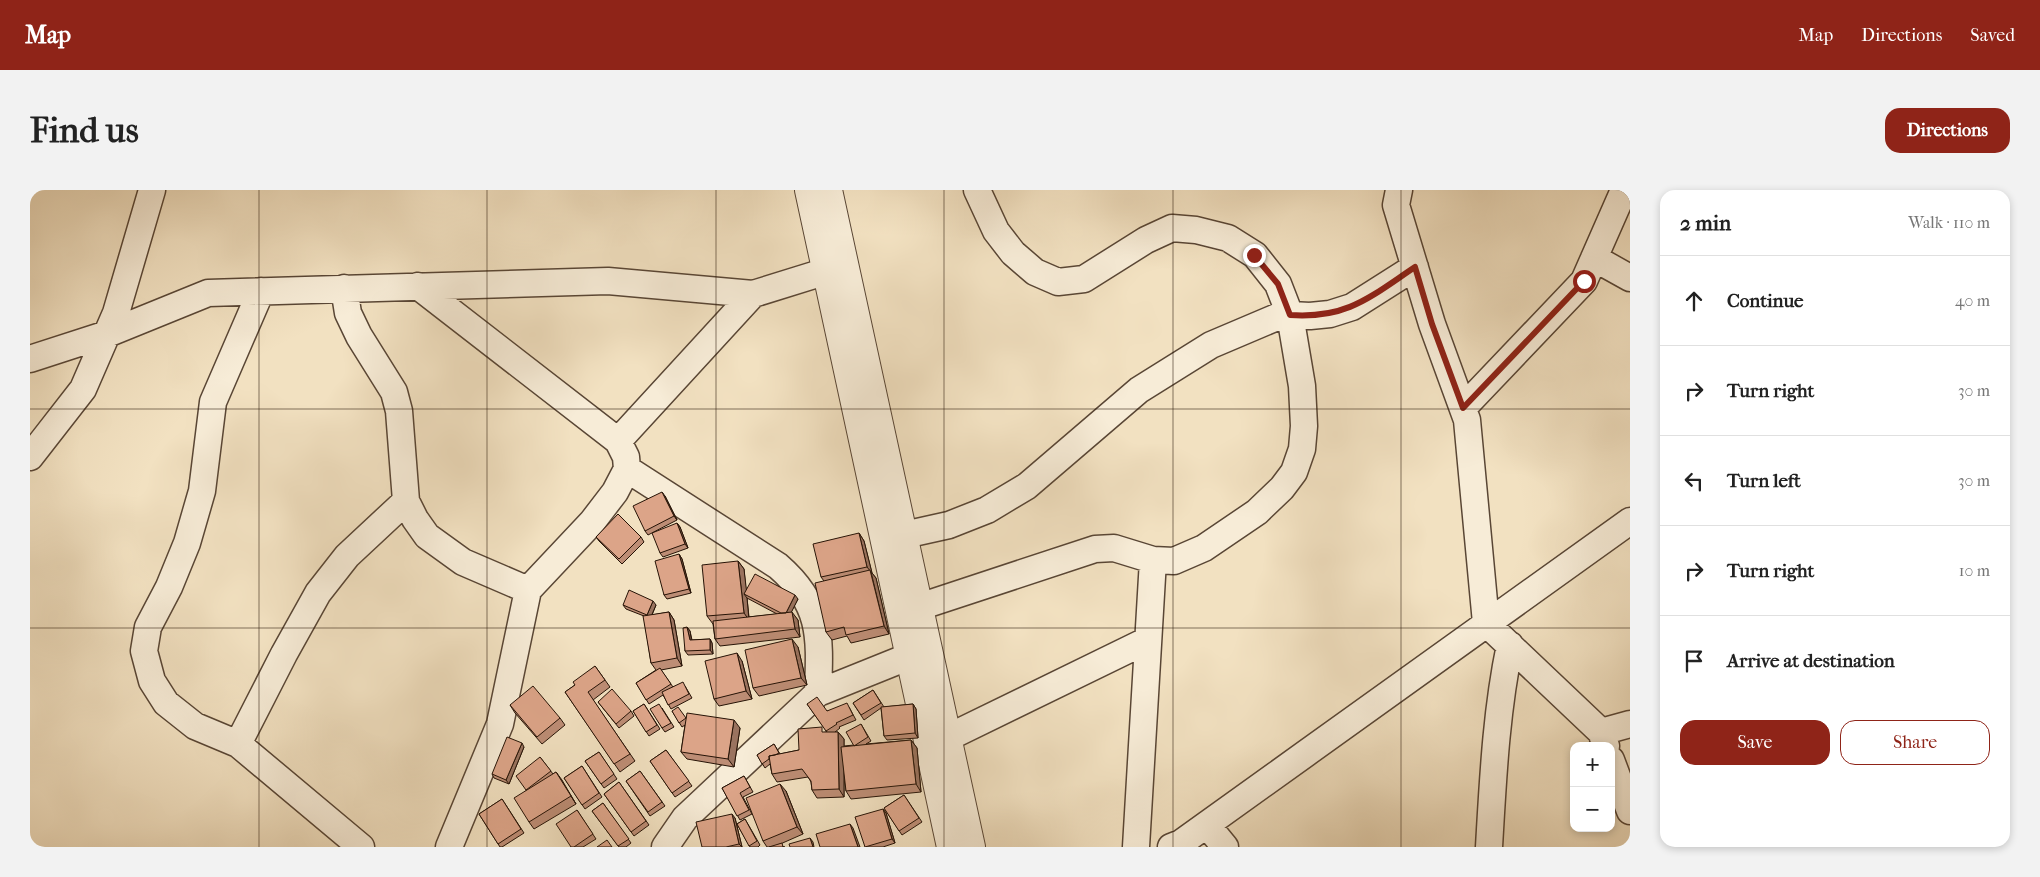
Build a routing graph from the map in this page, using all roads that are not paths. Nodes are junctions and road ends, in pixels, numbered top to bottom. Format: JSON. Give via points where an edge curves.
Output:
{"nodes":[{"id":1,"x":152,"y":190,"type":"edge"},
{"id":2,"x":809,"y":190,"type":"edge"},
{"id":3,"x":828,"y":190,"type":"edge"},
{"id":4,"x":977,"y":190,"type":"edge"},
{"id":5,"x":1400,"y":190,"type":"edge"},
{"id":6,"x":1624,"y":190,"type":"edge"},
{"id":7,"x":1594,"y":258,"type":"junction"},
{"id":8,"x":1415,"y":267,"type":"junction"},
{"id":9,"x":827,"y":271,"type":"junction"},
{"id":10,"x":1630,"y":278,"type":"edge"},
{"id":11,"x":418,"y":286,"type":"junction"},
{"id":12,"x":344,"y":288,"type":"junction"},
{"id":13,"x":260,"y":291,"type":"junction"},
{"id":14,"x":753,"y":294,"type":"junction"},
{"id":15,"x":1290,"y":315,"type":"junction"},
{"id":16,"x":107,"y":334,"type":"junction"},
{"id":17,"x":30,"y":360,"type":"edge"},
{"id":18,"x":1463,"y":408,"type":"junction"},
{"id":19,"x":618,"y":441,"type":"junction"},
{"id":20,"x":30,"y":457,"type":"edge"},
{"id":21,"x":627,"y":469,"type":"junction"},
{"id":22,"x":406,"y":501,"type":"junction"},
{"id":23,"x":1630,"y":521,"type":"edge"},
{"id":24,"x":904,"y":535,"type":"junction"},
{"id":25,"x":1153,"y":560,"type":"junction"},
{"id":26,"x":528,"y":590,"type":"junction"},
{"id":27,"x":919,"y":607,"type":"junction"},
{"id":28,"x":1486,"y":622,"type":"junction"},
{"id":29,"x":1148,"y":640,"type":"junction"},
{"id":30,"x":1510,"y":645,"type":"junction"},
{"id":31,"x":910,"y":656,"type":"junction"},
{"id":32,"x":818,"y":693,"type":"junction"},
{"id":33,"x":1630,"y":724,"type":"edge"},
{"id":34,"x":947,"y":738,"type":"junction"},
{"id":35,"x":1603,"y":739,"type":"edge"},
{"id":36,"x":238,"y":744,"type":"junction"},
{"id":37,"x":1615,"y":771,"type":"edge"},
{"id":38,"x":1630,"y":811,"type":"edge"},
{"id":39,"x":1207,"y":825,"type":"junction"},
{"id":40,"x":361,"y":847,"type":"edge"},
{"id":41,"x":449,"y":847,"type":"edge"},
{"id":42,"x":665,"y":847,"type":"edge"},
{"id":43,"x":951,"y":847,"type":"edge"},
{"id":44,"x":971,"y":847,"type":"edge"},
{"id":45,"x":1136,"y":847,"type":"edge"},
{"id":46,"x":1171,"y":847,"type":"edge"},
{"id":47,"x":1225,"y":847,"type":"edge"},
{"id":48,"x":1488,"y":847,"type":"edge"}],
"edges":[{"from":1,"to":16,"type":"street"},
{"from":2,"to":9,"type":"street"},
{"from":3,"to":24,"type":"street"},
{"from":4,"to":15,"type":"street","via":[[996,230],[1013,253],[1035,272],[1058,282],[1084,279],[1146,240],[1172,228],[1196,230],[1228,238],[1254,255],[1278,284]]},
{"from":5,"to":8,"type":"street","via":[[1396,205]]},
{"from":6,"to":7,"type":"street"},
{"from":7,"to":10,"type":"street"},
{"from":7,"to":18,"type":"street","via":[[1584,281]]},
{"from":8,"to":15,"type":"street","via":[[1352,307],[1330,314]]},
{"from":8,"to":18,"type":"street"},
{"from":9,"to":14,"type":"street"},
{"from":9,"to":31,"type":"street"},
{"from":11,"to":12,"type":"street"},
{"from":11,"to":14,"type":"street","via":[[608,281]]},
{"from":11,"to":19,"type":"street"},
{"from":12,"to":13,"type":"street"},
{"from":12,"to":22,"type":"street","via":[[348,313],[394,392],[399,411]]},
{"from":13,"to":16,"type":"street","via":[[208,293]]},
{"from":13,"to":36,"type":"street","via":[[213,402],[202,491],[187,543],[148,627],[144,651],[152,681],[166,704],[195,726]]},
{"from":14,"to":19,"type":"street"},
{"from":15,"to":24,"type":"street","via":[[1263,322],[1211,345],[1147,385],[1027,486],[987,510],[949,525]]},
{"from":15,"to":25,"type":"street","via":[[1302,386],[1304,426],[1302,449],[1294,472],[1258,512],[1204,548],[1174,561]]},
{"from":16,"to":17,"type":"street"},
{"from":16,"to":20,"type":"street","via":[[83,389]]},
{"from":18,"to":28,"type":"street","via":[[1467,420]]},
{"from":19,"to":21,"type":"street","via":[[626,457]]},
{"from":21,"to":26,"type":"street","via":[[616,492],[592,522]]},
{"from":21,"to":32,"type":"street","via":[[791,577],[806,596],[814,616],[820,646]]},
{"from":22,"to":26,"type":"street","via":[[427,536],[463,562]]},
{"from":22,"to":36,"type":"street","via":[[346,556],[318,593]]},
{"from":23,"to":28,"type":"street"},
{"from":24,"to":27,"type":"street"},
{"from":25,"to":27,"type":"street","via":[[1114,548],[1095,549]]},
{"from":25,"to":29,"type":"street"},
{"from":26,"to":41,"type":"street","via":[[500,724]]},
{"from":27,"to":34,"type":"street"},
{"from":28,"to":30,"type":"street"},
{"from":28,"to":39,"type":"street"},
{"from":29,"to":34,"type":"street"},
{"from":29,"to":45,"type":"street"},
{"from":30,"to":35,"type":"street"},
{"from":30,"to":48,"type":"street","via":[[1502,680]]},
{"from":31,"to":32,"type":"street"},
{"from":31,"to":43,"type":"street"},
{"from":32,"to":42,"type":"street","via":[[685,818]]},
{"from":33,"to":35,"type":"street"},
{"from":34,"to":44,"type":"street"},
{"from":36,"to":40,"type":"street"},
{"from":37,"to":38,"type":"street"},
{"from":39,"to":46,"type":"street"},
{"from":39,"to":47,"type":"street"}]}
